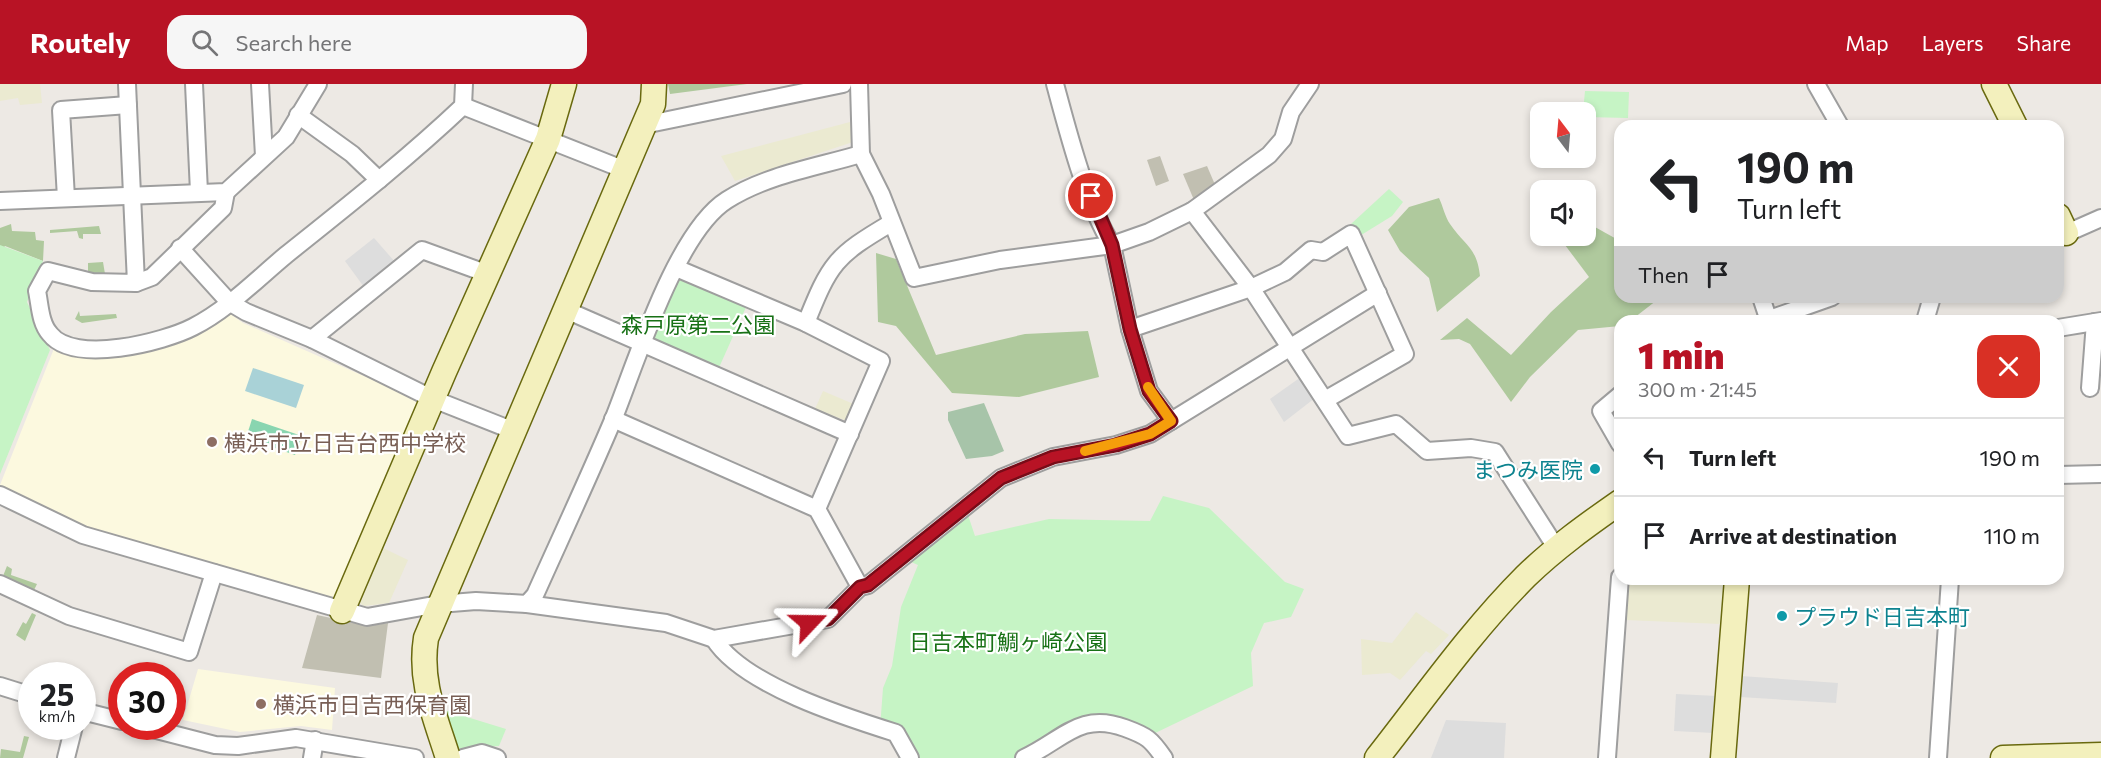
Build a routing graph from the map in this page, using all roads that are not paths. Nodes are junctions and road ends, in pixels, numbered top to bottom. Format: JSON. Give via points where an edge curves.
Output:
{"nodes":[{"id":1,"x":127,"y":84,"type":"edge"},
{"id":2,"x":194,"y":84,"type":"edge"},
{"id":3,"x":260,"y":84,"type":"edge"},
{"id":4,"x":318,"y":84,"type":"edge"},
{"id":5,"x":464,"y":84,"type":"edge"},
{"id":6,"x":564,"y":84,"type":"edge"},
{"id":7,"x":654,"y":84,"type":"edge"},
{"id":8,"x":843,"y":84,"type":"edge"},
{"id":9,"x":859,"y":84,"type":"edge"},
{"id":10,"x":1055,"y":84,"type":"edge"},
{"id":11,"x":1310,"y":84,"type":"edge"},
{"id":12,"x":1816,"y":84,"type":"edge"},
{"id":13,"x":1994,"y":84,"type":"edge"},
{"id":14,"x":128,"y":105,"type":"junction"},
{"id":15,"x":463,"y":106,"type":"junction"},
{"id":16,"x":298,"y":115,"type":"junction"},
{"id":17,"x":1837,"y":120,"type":"edge"},
{"id":18,"x":2012,"y":120,"type":"edge"},
{"id":19,"x":645,"y":125,"type":"junction"},
{"id":20,"x":548,"y":139,"type":"junction"},
{"id":21,"x":861,"y":154,"type":"junction"},
{"id":22,"x":264,"y":156,"type":"junction"},
{"id":23,"x":626,"y":170,"type":"junction"},
{"id":24,"x":379,"y":180,"type":"junction"},
{"id":25,"x":199,"y":192,"type":"junction"},
{"id":26,"x":226,"y":192,"type":"junction"},
{"id":27,"x":133,"y":194,"type":"junction"},
{"id":28,"x":66,"y":198,"type":"junction"},
{"id":29,"x":0,"y":201,"type":"edge"},
{"id":30,"x":1192,"y":211,"type":"junction"},
{"id":31,"x":2101,"y":218,"type":"edge"},
{"id":32,"x":891,"y":223,"type":"junction"},
{"id":33,"x":2064,"y":228,"type":"edge"},
{"id":34,"x":1112,"y":245,"type":"junction"},
{"id":35,"x":180,"y":248,"type":"junction"},
{"id":36,"x":676,"y":268,"type":"junction"},
{"id":37,"x":488,"y":274,"type":"junction"},
{"id":38,"x":136,"y":283,"type":"junction"},
{"id":39,"x":1251,"y":288,"type":"junction"},
{"id":40,"x":1378,"y":293,"type":"junction"},
{"id":41,"x":229,"y":302,"type":"junction"},
{"id":42,"x":1815,"y":303,"type":"edge"},
{"id":43,"x":566,"y":310,"type":"junction"},
{"id":44,"x":1781,"y":315,"type":"edge"},
{"id":45,"x":2098,"y":321,"type":"edge"},
{"id":46,"x":806,"y":323,"type":"junction"},
{"id":47,"x":2064,"y":327,"type":"edge"},
{"id":48,"x":1130,"y":329,"type":"junction"},
{"id":49,"x":312,"y":339,"type":"junction"},
{"id":50,"x":641,"y":344,"type":"junction"},
{"id":51,"x":1290,"y":345,"type":"junction"},
{"id":52,"x":2090,"y":388,"type":"dead end"},
{"id":53,"x":433,"y":399,"type":"junction"},
{"id":54,"x":1325,"y":400,"type":"junction"},
{"id":55,"x":1614,"y":400,"type":"edge"},
{"id":56,"x":613,"y":419,"type":"junction"},
{"id":57,"x":1171,"y":421,"type":"junction"},
{"id":58,"x":514,"y":431,"type":"junction"},
{"id":59,"x":850,"y":434,"type":"junction"},
{"id":60,"x":1614,"y":434,"type":"edge"},
{"id":61,"x":2101,"y":474,"type":"edge"},
{"id":62,"x":2064,"y":475,"type":"edge"},
{"id":63,"x":0,"y":495,"type":"edge"},
{"id":64,"x":1614,"y":506,"type":"edge"},
{"id":65,"x":817,"y":509,"type":"junction"},
{"id":66,"x":1557,"y":549,"type":"junction"},
{"id":67,"x":214,"y":573,"type":"junction"},
{"id":68,"x":0,"y":584,"type":"edge"},
{"id":69,"x":1619,"y":585,"type":"edge"},
{"id":70,"x":1737,"y":585,"type":"edge"},
{"id":71,"x":1950,"y":585,"type":"edge"},
{"id":72,"x":860,"y":587,"type":"junction"},
{"id":73,"x":439,"y":604,"type":"junction"},
{"id":74,"x":527,"y":604,"type":"junction"},
{"id":75,"x":342,"y":611,"type":"junction"},
{"id":76,"x":714,"y":639,"type":"junction"},
{"id":77,"x":0,"y":686,"type":"edge"},
{"id":78,"x":18,"y":692,"type":"edge"},
{"id":79,"x":186,"y":738,"type":"edge"},
{"id":80,"x":70,"y":740,"type":"edge"},
{"id":81,"x":315,"y":740,"type":"junction"},
{"id":82,"x":2101,"y":755,"type":"edge"},
{"id":83,"x":66,"y":758,"type":"edge"},
{"id":84,"x":312,"y":758,"type":"edge"},
{"id":85,"x":415,"y":758,"type":"edge"},
{"id":86,"x":448,"y":758,"type":"edge"},
{"id":87,"x":463,"y":758,"type":"edge"},
{"id":88,"x":497,"y":758,"type":"edge"},
{"id":89,"x":910,"y":758,"type":"edge"},
{"id":90,"x":1024,"y":758,"type":"edge"},
{"id":91,"x":1164,"y":758,"type":"edge"},
{"id":92,"x":1377,"y":758,"type":"edge"},
{"id":93,"x":1607,"y":758,"type":"edge"},
{"id":94,"x":1723,"y":758,"type":"edge"},
{"id":95,"x":1938,"y":758,"type":"edge"},
{"id":96,"x":2003,"y":758,"type":"edge"}],
"edges":[{"from":1,"to":14,"type":"street"},
{"from":2,"to":25,"type":"street"},
{"from":3,"to":22,"type":"street"},
{"from":4,"to":16,"type":"street"},
{"from":5,"to":15,"type":"street"},
{"from":6,"to":20,"type":"street"},
{"from":7,"to":19,"type":"street","via":[[653,104]]},
{"from":8,"to":19,"type":"street"},
{"from":9,"to":21,"type":"street"},
{"from":10,"to":34,"type":"street","via":[[1084,177]]},
{"from":11,"to":30,"type":"street","via":[[1291,112],[1282,139],[1269,155]]},
{"from":12,"to":17,"type":"street"},
{"from":13,"to":18,"type":"street"},
{"from":14,"to":27,"type":"street"},
{"from":14,"to":28,"type":"street","via":[[61,110]]},
{"from":15,"to":20,"type":"street"},
{"from":15,"to":24,"type":"street"},
{"from":16,"to":22,"type":"street","via":[[286,137]]},
{"from":16,"to":24,"type":"street","via":[[352,154]]},
{"from":19,"to":23,"type":"street"},
{"from":20,"to":23,"type":"street"},
{"from":20,"to":37,"type":"street"},
{"from":21,"to":32,"type":"street"},
{"from":21,"to":36,"type":"street","via":[[759,184],[726,200],[699,224]]},
{"from":22,"to":26,"type":"street"},
{"from":23,"to":43,"type":"street"},
{"from":24,"to":41,"type":"street"},
{"from":25,"to":26,"type":"street"},
{"from":25,"to":27,"type":"street"},
{"from":26,"to":35,"type":"street","via":[[223,208]]},
{"from":27,"to":28,"type":"street"},
{"from":27,"to":38,"type":"street"},
{"from":28,"to":29,"type":"street"},
{"from":30,"to":34,"type":"street"},
{"from":30,"to":39,"type":"street"},
{"from":31,"to":33,"type":"street"},
{"from":32,"to":34,"type":"street","via":[[914,278],[1000,260]]},
{"from":32,"to":46,"type":"street","via":[[837,259]]},
{"from":34,"to":48,"type":"street"},
{"from":35,"to":38,"type":"street","via":[[152,277]]},
{"from":35,"to":41,"type":"street"},
{"from":36,"to":46,"type":"street"},
{"from":36,"to":50,"type":"street"},
{"from":37,"to":49,"type":"street","via":[[422,250]]},
{"from":37,"to":53,"type":"street"},
{"from":38,"to":41,"type":"street","via":[[92,282],[48,271],[37,291],[50,336],[66,344],[110,349],[135,346],[194,327]]},
{"from":39,"to":40,"type":"street","via":[[1285,272],[1311,249],[1323,252],[1351,234]]},
{"from":39,"to":48,"type":"street"},
{"from":39,"to":51,"type":"street"},
{"from":40,"to":51,"type":"street"},
{"from":40,"to":54,"type":"street","via":[[1405,354]]},
{"from":41,"to":49,"type":"street","via":[[261,320]]},
{"from":42,"to":44,"type":"street"},
{"from":43,"to":50,"type":"street"},
{"from":43,"to":58,"type":"street"},
{"from":45,"to":47,"type":"street"},
{"from":45,"to":52,"type":"street"},
{"from":46,"to":59,"type":"street","via":[[880,361]]},
{"from":48,"to":57,"type":"street","via":[[1149,391]]},
{"from":49,"to":53,"type":"street"},
{"from":50,"to":56,"type":"street"},
{"from":50,"to":59,"type":"street"},
{"from":51,"to":54,"type":"street"},
{"from":51,"to":57,"type":"street"},
{"from":53,"to":58,"type":"street"},
{"from":53,"to":75,"type":"street"},
{"from":54,"to":66,"type":"street","via":[[1348,436],[1396,424],[1427,451],[1471,448],[1495,452]]},
{"from":55,"to":60,"type":"street","via":[[1600,411]]},
{"from":56,"to":65,"type":"street"},
{"from":56,"to":74,"type":"street","via":[[536,595]]},
{"from":57,"to":72,"type":"street","via":[[1150,434],[1053,457],[1001,478],[868,585]]},
{"from":58,"to":73,"type":"street"},
{"from":59,"to":65,"type":"street"},
{"from":61,"to":62,"type":"street"},
{"from":63,"to":67,"type":"street","via":[[82,535]]},
{"from":64,"to":66,"type":"street"},
{"from":65,"to":72,"type":"street"},
{"from":66,"to":92,"type":"street","via":[[1487,618]]},
{"from":67,"to":68,"type":"street","via":[[189,652],[69,615]]},
{"from":67,"to":75,"type":"street"},
{"from":69,"to":93,"type":"street"},
{"from":70,"to":94,"type":"street"},
{"from":71,"to":95,"type":"street"},
{"from":72,"to":76,"type":"street","via":[[828,619]]},
{"from":73,"to":74,"type":"street","via":[[498,600]]},
{"from":73,"to":75,"type":"street","via":[[367,617]]},
{"from":73,"to":86,"type":"street","via":[[426,638],[424,682]]},
{"from":74,"to":76,"type":"street","via":[[666,623]]},
{"from":76,"to":89,"type":"street","via":[[720,649],[759,680],[840,716],[896,733]]},
{"from":77,"to":78,"type":"street"},
{"from":79,"to":81,"type":"street","via":[[238,746],[296,738]]},
{"from":80,"to":83,"type":"street"},
{"from":81,"to":84,"type":"street"},
{"from":81,"to":85,"type":"street"},
{"from":82,"to":96,"type":"street"},
{"from":87,"to":88,"type":"street","via":[[482,753]]},
{"from":90,"to":91,"type":"street","via":[[1088,722],[1107,721],[1149,736]]}]}
